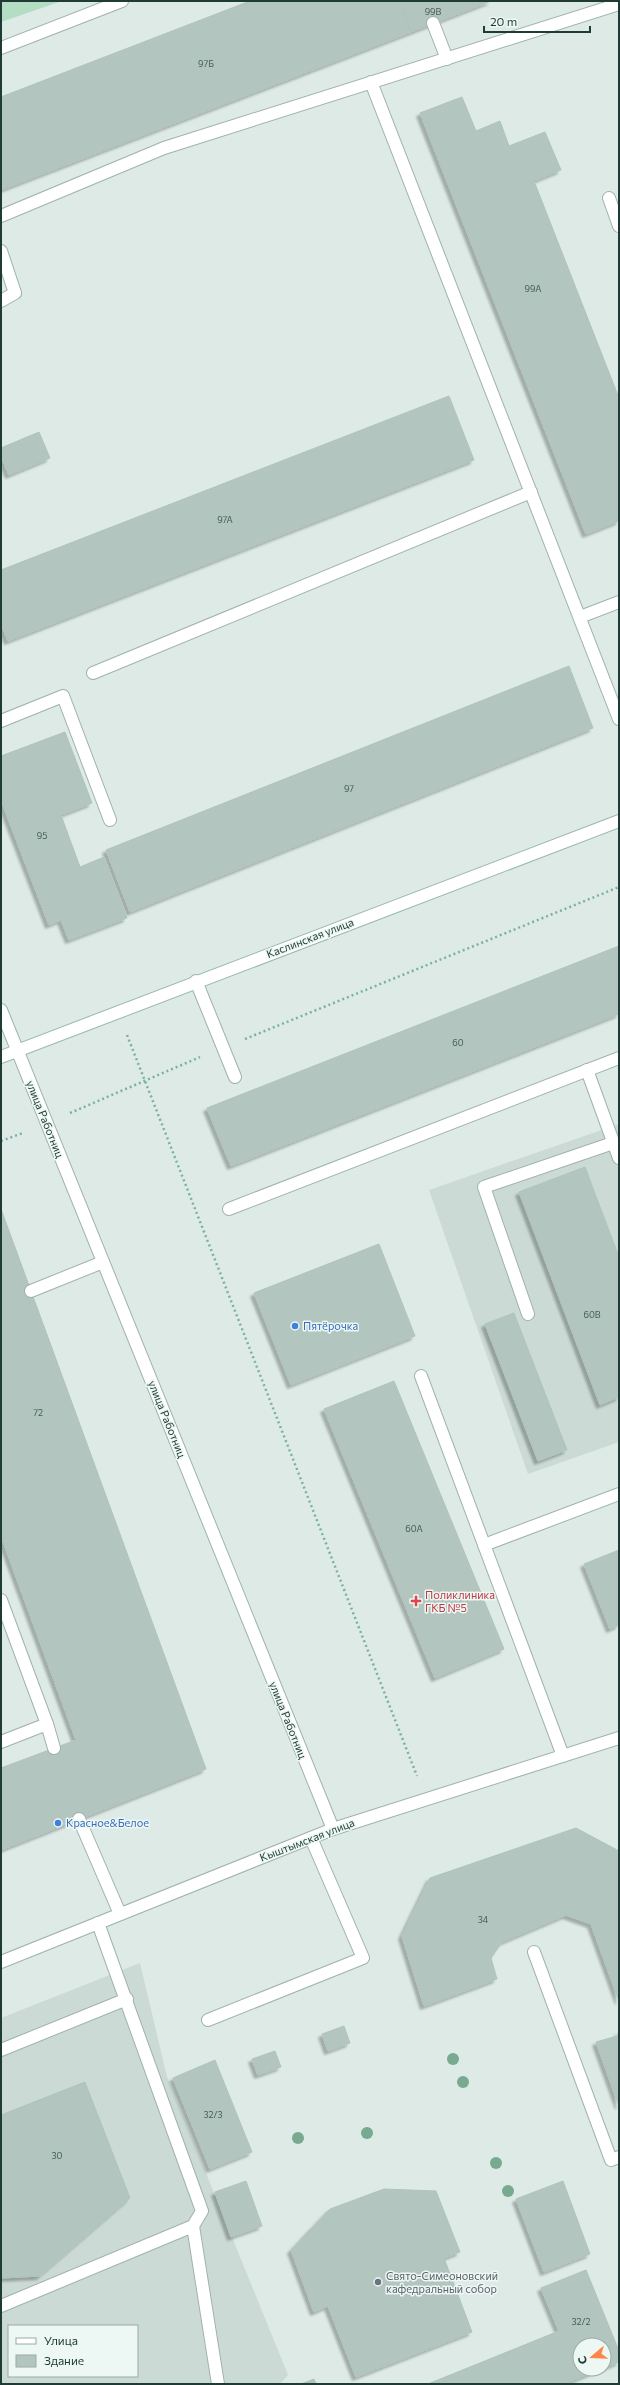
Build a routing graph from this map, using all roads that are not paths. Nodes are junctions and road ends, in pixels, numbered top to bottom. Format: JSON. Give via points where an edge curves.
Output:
{"nodes":[{"id":1,"x":122,"y":1,"type":"edge"},
{"id":2,"x":619,"y":4,"type":"edge"},
{"id":3,"x":433,"y":23,"type":"dead end"},
{"id":4,"x":1,"y":48,"type":"edge"},
{"id":5,"x":446,"y":59,"type":"junction"},
{"id":6,"x":371,"y":82,"type":"junction"},
{"id":7,"x":609,"y":198,"type":"dead end"},
{"id":8,"x":1,"y":216,"type":"edge"},
{"id":9,"x":619,"y":226,"type":"edge"},
{"id":10,"x":1,"y":252,"type":"edge"},
{"id":11,"x":1,"y":301,"type":"edge"},
{"id":12,"x":531,"y":492,"type":"junction"},
{"id":13,"x":619,"y":602,"type":"edge"},
{"id":14,"x":580,"y":617,"type":"junction"},
{"id":15,"x":93,"y":674,"type":"dead end"},
{"id":16,"x":619,"y":719,"type":"edge"},
{"id":17,"x":1,"y":721,"type":"edge"},
{"id":18,"x":110,"y":820,"type":"dead end"},
{"id":19,"x":619,"y":821,"type":"edge"},
{"id":20,"x":196,"y":981,"type":"junction"},
{"id":21,"x":1,"y":1010,"type":"edge"},
{"id":22,"x":17,"y":1050,"type":"junction"},
{"id":23,"x":1,"y":1057,"type":"edge"},
{"id":24,"x":619,"y":1058,"type":"edge"},
{"id":25,"x":587,"y":1070,"type":"junction"},
{"id":26,"x":235,"y":1077,"type":"dead end"},
{"id":27,"x":613,"y":1143,"type":"junction"},
{"id":28,"x":619,"y":1158,"type":"edge"},
{"id":29,"x":229,"y":1210,"type":"dead end"},
{"id":30,"x":103,"y":1262,"type":"junction"},
{"id":31,"x":31,"y":1291,"type":"dead end"},
{"id":32,"x":528,"y":1314,"type":"dead end"},
{"id":33,"x":421,"y":1376,"type":"dead end"},
{"id":34,"x":619,"y":1494,"type":"edge"},
{"id":35,"x":484,"y":1545,"type":"junction"},
{"id":36,"x":1,"y":1600,"type":"edge"},
{"id":37,"x":47,"y":1724,"type":"junction"},
{"id":38,"x":619,"y":1738,"type":"edge"},
{"id":39,"x":1,"y":1742,"type":"edge"},
{"id":40,"x":54,"y":1748,"type":"dead end"},
{"id":41,"x":563,"y":1756,"type":"junction"},
{"id":42,"x":79,"y":1819,"type":"dead end"},
{"id":43,"x":333,"y":1829,"type":"junction"},
{"id":44,"x":311,"y":1838,"type":"junction"},
{"id":45,"x":120,"y":1914,"type":"junction"},
{"id":46,"x":98,"y":1922,"type":"junction"},
{"id":47,"x":534,"y":1952,"type":"dead end"},
{"id":48,"x":1,"y":1962,"type":"edge"},
{"id":49,"x":127,"y":1999,"type":"junction"},
{"id":50,"x":208,"y":2020,"type":"dead end"},
{"id":51,"x":1,"y":2050,"type":"edge"},
{"id":52,"x":619,"y":2157,"type":"edge"},
{"id":53,"x":194,"y":2226,"type":"junction"},
{"id":54,"x":1,"y":2306,"type":"edge"},
{"id":55,"x":218,"y":2384,"type":"edge"}],
"edges":[{"from":1,"to":4,"type":"street"},
{"from":2,"to":5,"type":"street"},
{"from":3,"to":5,"type":"street"},
{"from":5,"to":6,"type":"street"},
{"from":6,"to":8,"type":"street","via":[[164,148]]},
{"from":6,"to":12,"type":"street"},
{"from":7,"to":9,"type":"street"},
{"from":10,"to":11,"type":"street","via":[[15,292]]},
{"from":12,"to":14,"type":"street"},
{"from":12,"to":15,"type":"street"},
{"from":13,"to":14,"type":"street"},
{"from":14,"to":16,"type":"street"},
{"from":17,"to":18,"type":"street","via":[[63,696]]},
{"from":19,"to":20,"type":"street","name":"Каслинская улица"},
{"from":20,"to":22,"type":"street","name":"Каслинская улица"},
{"from":20,"to":26,"type":"street"},
{"from":21,"to":22,"type":"street","name":"улица Работниц"},
{"from":22,"to":23,"type":"street","name":"Каслинская улица"},
{"from":22,"to":30,"type":"street","name":"улица Работниц"},
{"from":24,"to":25,"type":"street"},
{"from":25,"to":27,"type":"street"},
{"from":25,"to":29,"type":"street"},
{"from":27,"to":28,"type":"street"},
{"from":27,"to":32,"type":"street","via":[[484,1187]]},
{"from":30,"to":31,"type":"street"},
{"from":30,"to":43,"type":"street","name":"улица Работниц"},
{"from":33,"to":35,"type":"street"},
{"from":34,"to":35,"type":"street"},
{"from":35,"to":41,"type":"street"},
{"from":36,"to":37,"type":"street"},
{"from":37,"to":39,"type":"street"},
{"from":37,"to":40,"type":"street"},
{"from":38,"to":41,"type":"street","name":"Кыштымская улица"},
{"from":41,"to":43,"type":"street","name":"Кыштымская улица"},
{"from":42,"to":45,"type":"street"},
{"from":43,"to":44,"type":"street","name":"Кыштымская улица"},
{"from":44,"to":45,"type":"street","name":"Кыштымская улица"},
{"from":44,"to":50,"type":"street","via":[[363,1958]]},
{"from":45,"to":46,"type":"street","name":"Кыштымская улица"},
{"from":46,"to":48,"type":"street","name":"Кыштымская улица"},
{"from":46,"to":49,"type":"street"},
{"from":47,"to":52,"type":"street","via":[[611,2160]]},
{"from":49,"to":51,"type":"street"},
{"from":49,"to":53,"type":"street","via":[[202,2211]]},
{"from":53,"to":54,"type":"street"},
{"from":53,"to":55,"type":"street"}]}
